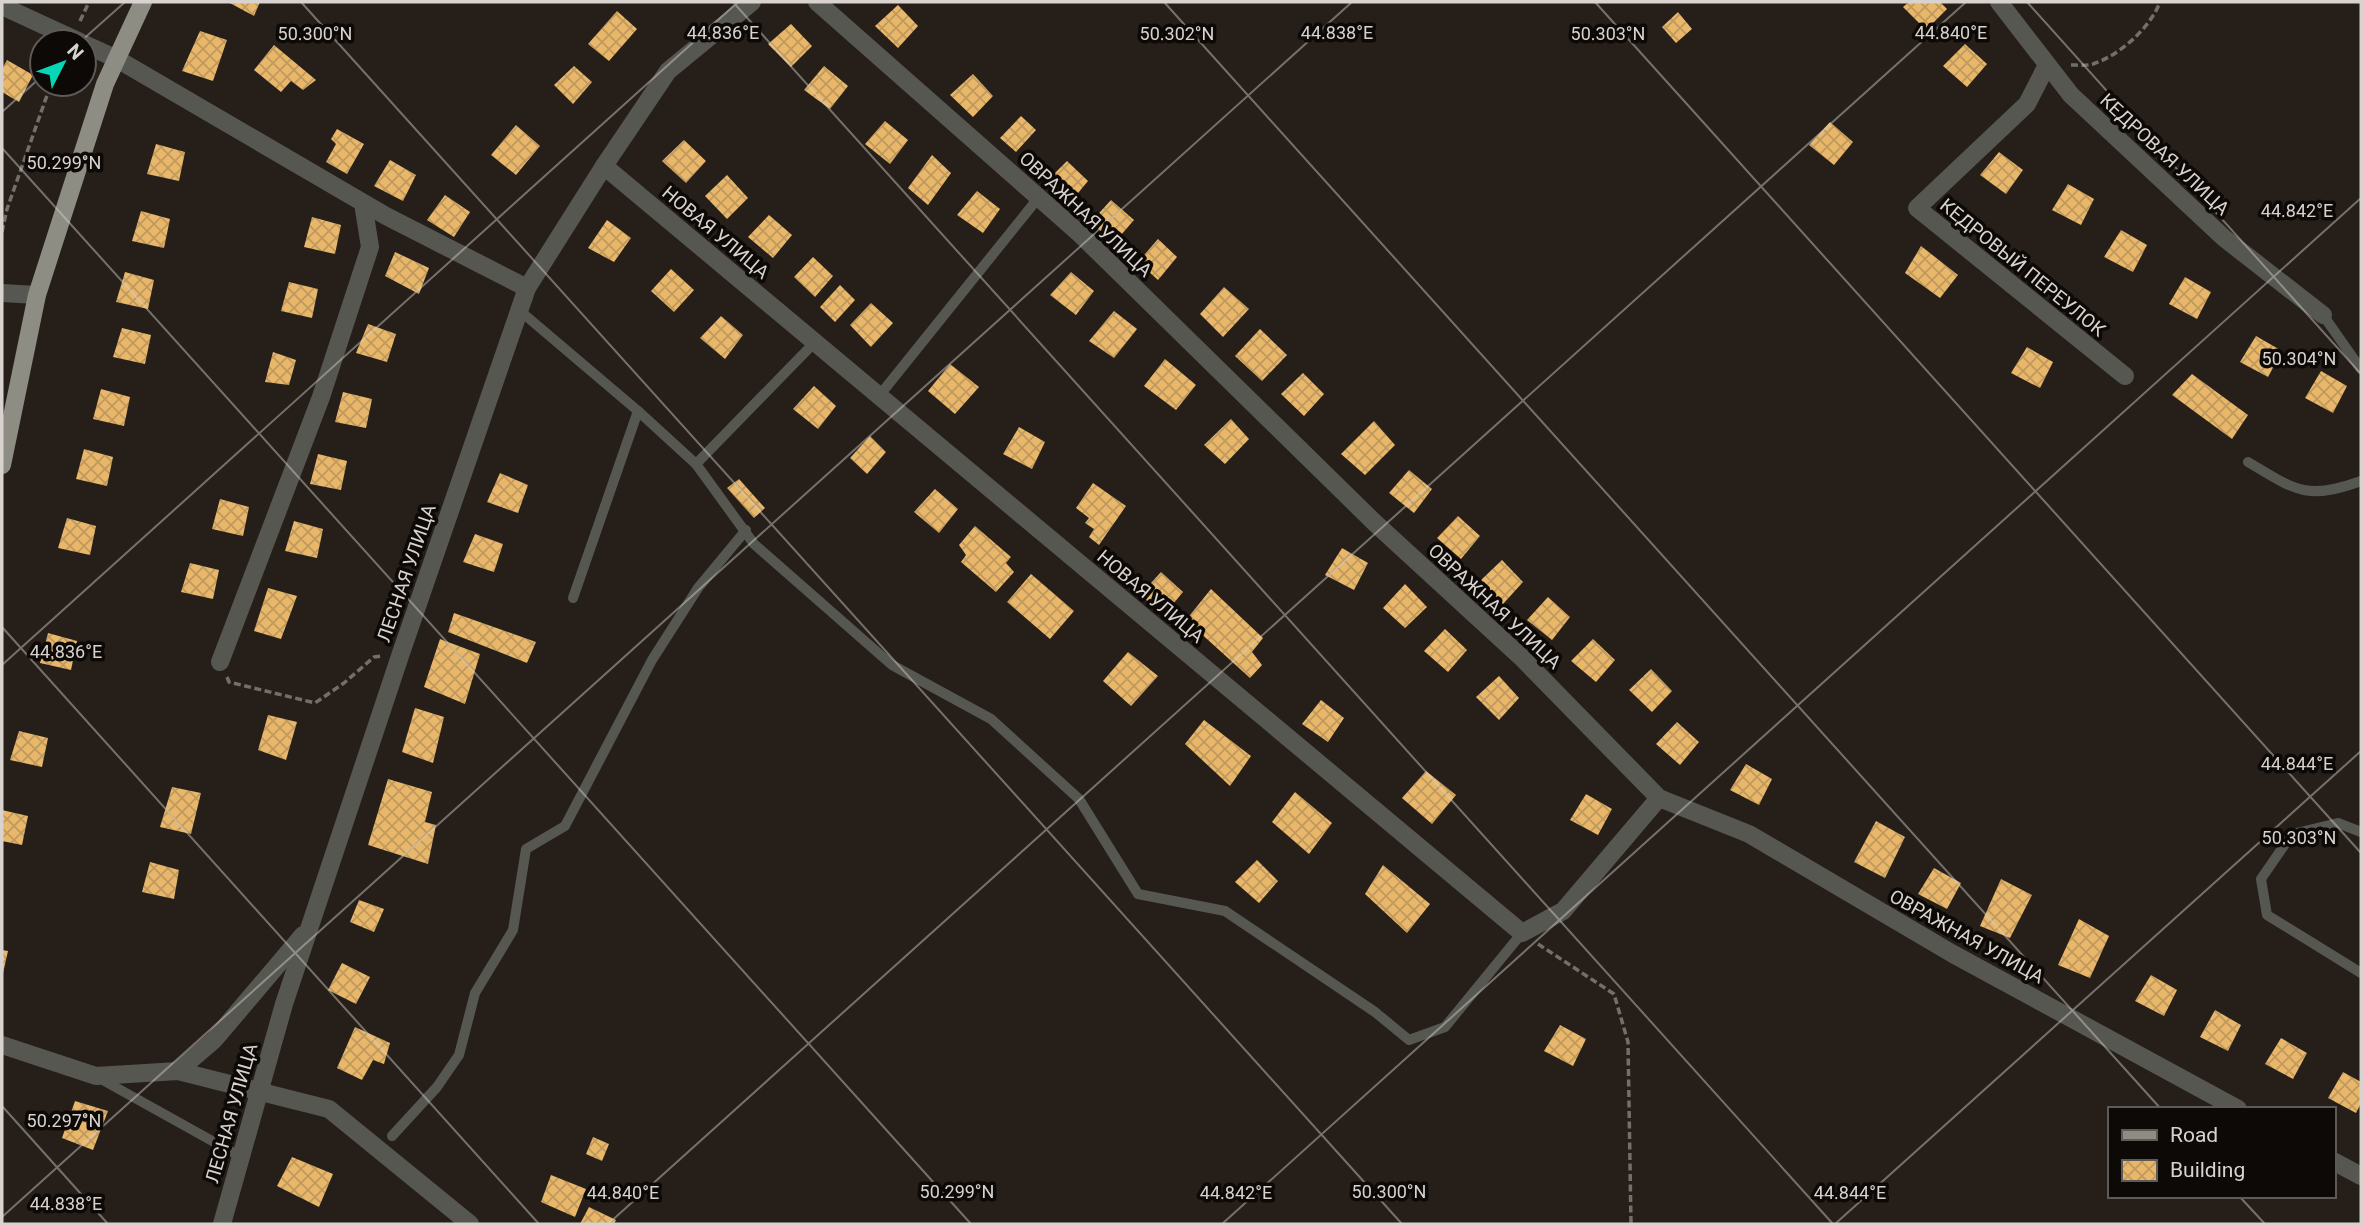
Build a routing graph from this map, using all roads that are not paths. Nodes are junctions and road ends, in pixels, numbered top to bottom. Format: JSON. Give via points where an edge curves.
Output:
{"nodes":[{"id":1,"x":143,"y":2,"type":"edge"},
{"id":2,"x":752,"y":2,"type":"edge"},
{"id":3,"x":817,"y":2,"type":"edge"},
{"id":4,"x":1999,"y":2,"type":"edge"},
{"id":5,"x":2,"y":6,"type":"edge"},
{"id":6,"x":50,"y":28,"type":"edge"},
{"id":7,"x":98,"y":50,"type":"edge"},
{"id":8,"x":117,"y":59,"type":"junction"},
{"id":9,"x":2048,"y":65,"type":"junction"},
{"id":10,"x":604,"y":166,"type":"junction"},
{"id":11,"x":1039,"y":197,"type":"junction"},
{"id":12,"x":363,"y":203,"type":"junction"},
{"id":13,"x":527,"y":289,"type":"junction"},
{"id":14,"x":2,"y":293,"type":"edge"},
{"id":15,"x":37,"y":295,"type":"junction"},
{"id":16,"x":519,"y":310,"type":"junction"},
{"id":17,"x":2323,"y":315,"type":"joint"},
{"id":18,"x":815,"y":342,"type":"junction"},
{"id":19,"x":2361,"y":369,"type":"edge"},
{"id":20,"x":2124,"y":376,"type":"dead end"},
{"id":21,"x":878,"y":396,"type":"junction"},
{"id":22,"x":7,"y":411,"type":"edge"},
{"id":23,"x":638,"y":411,"type":"junction"},
{"id":24,"x":2248,"y":461,"type":"dead end"},
{"id":25,"x":695,"y":464,"type":"junction"},
{"id":26,"x":2,"y":465,"type":"edge"},
{"id":27,"x":2361,"y":481,"type":"edge"},
{"id":28,"x":746,"y":530,"type":"junction"},
{"id":29,"x":573,"y":598,"type":"dead end"},
{"id":30,"x":220,"y":662,"type":"road end"},
{"id":31,"x":1659,"y":798,"type":"junction"},
{"id":32,"x":2361,"y":832,"type":"edge"},
{"id":33,"x":309,"y":928,"type":"junction"},
{"id":34,"x":1522,"y":933,"type":"junction"},
{"id":35,"x":2361,"y":973,"type":"edge"},
{"id":36,"x":2,"y":1045,"type":"edge"},
{"id":37,"x":178,"y":1071,"type":"junction"},
{"id":38,"x":96,"y":1076,"type":"junction"},
{"id":39,"x":259,"y":1092,"type":"junction"},
{"id":40,"x":2234,"y":1107,"type":"edge"},
{"id":41,"x":392,"y":1136,"type":"dead end"},
{"id":42,"x":241,"y":1157,"type":"junction"},
{"id":43,"x":2335,"y":1162,"type":"edge"},
{"id":44,"x":2361,"y":1176,"type":"edge"},
{"id":45,"x":222,"y":1224,"type":"edge"},
{"id":46,"x":470,"y":1224,"type":"edge"}],
"edges":[{"from":1,"to":8,"type":"main road"},
{"from":2,"to":10,"type":"street","name":"ЛЕСНАЯ УЛИЦА","via":[[668,71]]},
{"from":3,"to":11,"type":"street","name":"ОВРАЖНАЯ УЛИЦА"},
{"from":4,"to":9,"type":"street","name":"КЕДРОВАЯ УЛИЦА"},
{"from":5,"to":6,"type":"street"},
{"from":7,"to":8,"type":"street"},
{"from":8,"to":12,"type":"street"},
{"from":8,"to":15,"type":"main road"},
{"from":9,"to":17,"type":"street","name":"КЕДРОВАЯ УЛИЦА","via":[[2071,95],[2224,238]]},
{"from":9,"to":20,"type":"street","name":"КЕДРОВЫЙ ПЕРЕУЛОК","via":[[2026,104],[1917,208]]},
{"from":10,"to":13,"type":"street","name":"ЛЕСНАЯ УЛИЦА"},
{"from":10,"to":18,"type":"street","name":"НОВАЯ УЛИЦА"},
{"from":11,"to":21,"type":"lane"},
{"from":11,"to":31,"type":"street","name":"ОВРАЖНАЯ УЛИЦА","via":[[1375,523],[1521,657]]},
{"from":12,"to":13,"type":"street"},
{"from":12,"to":30,"type":"street","via":[[370,247],[321,397]]},
{"from":13,"to":16,"type":"street","name":"ЛЕСНАЯ УЛИЦА"},
{"from":14,"to":15,"type":"street"},
{"from":15,"to":22,"type":"main road"},
{"from":16,"to":23,"type":"lane"},
{"from":16,"to":33,"type":"street","name":"ЛЕСНАЯ УЛИЦА"},
{"from":17,"to":19,"type":"lane"},
{"from":18,"to":21,"type":"street","name":"НОВАЯ УЛИЦА"},
{"from":18,"to":25,"type":"lane"},
{"from":21,"to":34,"type":"street","name":"НОВАЯ УЛИЦА"},
{"from":22,"to":26,"type":"main road"},
{"from":23,"to":25,"type":"lane"},
{"from":23,"to":29,"type":"lane"},
{"from":24,"to":27,"type":"lane","via":[[2294,489],[2332,492]]},
{"from":25,"to":28,"type":"lane"},
{"from":28,"to":34,"type":"lane","via":[[754,544],[892,665],[991,719],[1079,799],[1138,894],[1225,911],[1409,1040],[1445,1027]]},
{"from":28,"to":41,"type":"lane","via":[[698,588],[652,660],[565,826],[526,849],[513,930],[475,993],[459,1055]]},
{"from":31,"to":34,"type":"street","via":[[1563,911]]},
{"from":31,"to":40,"type":"street","name":"ОВРАЖНАЯ УЛИЦА","via":[[1749,834],[1953,954]]},
{"from":32,"to":35,"type":"lane","via":[[2338,823],[2292,834],[2261,879],[2267,915]]},
{"from":33,"to":37,"type":"street","via":[[214,1040]]},
{"from":33,"to":39,"type":"street","name":"ЛЕСНАЯ УЛИЦА"},
{"from":36,"to":38,"type":"street"},
{"from":37,"to":38,"type":"street"},
{"from":37,"to":39,"type":"street"},
{"from":38,"to":42,"type":"lane"},
{"from":39,"to":42,"type":"street","name":"ЛЕСНАЯ УЛИЦА"},
{"from":39,"to":46,"type":"street","via":[[329,1109]]},
{"from":42,"to":45,"type":"street","name":"ЛЕСНАЯ УЛИЦА"},
{"from":43,"to":44,"type":"street"}]}
